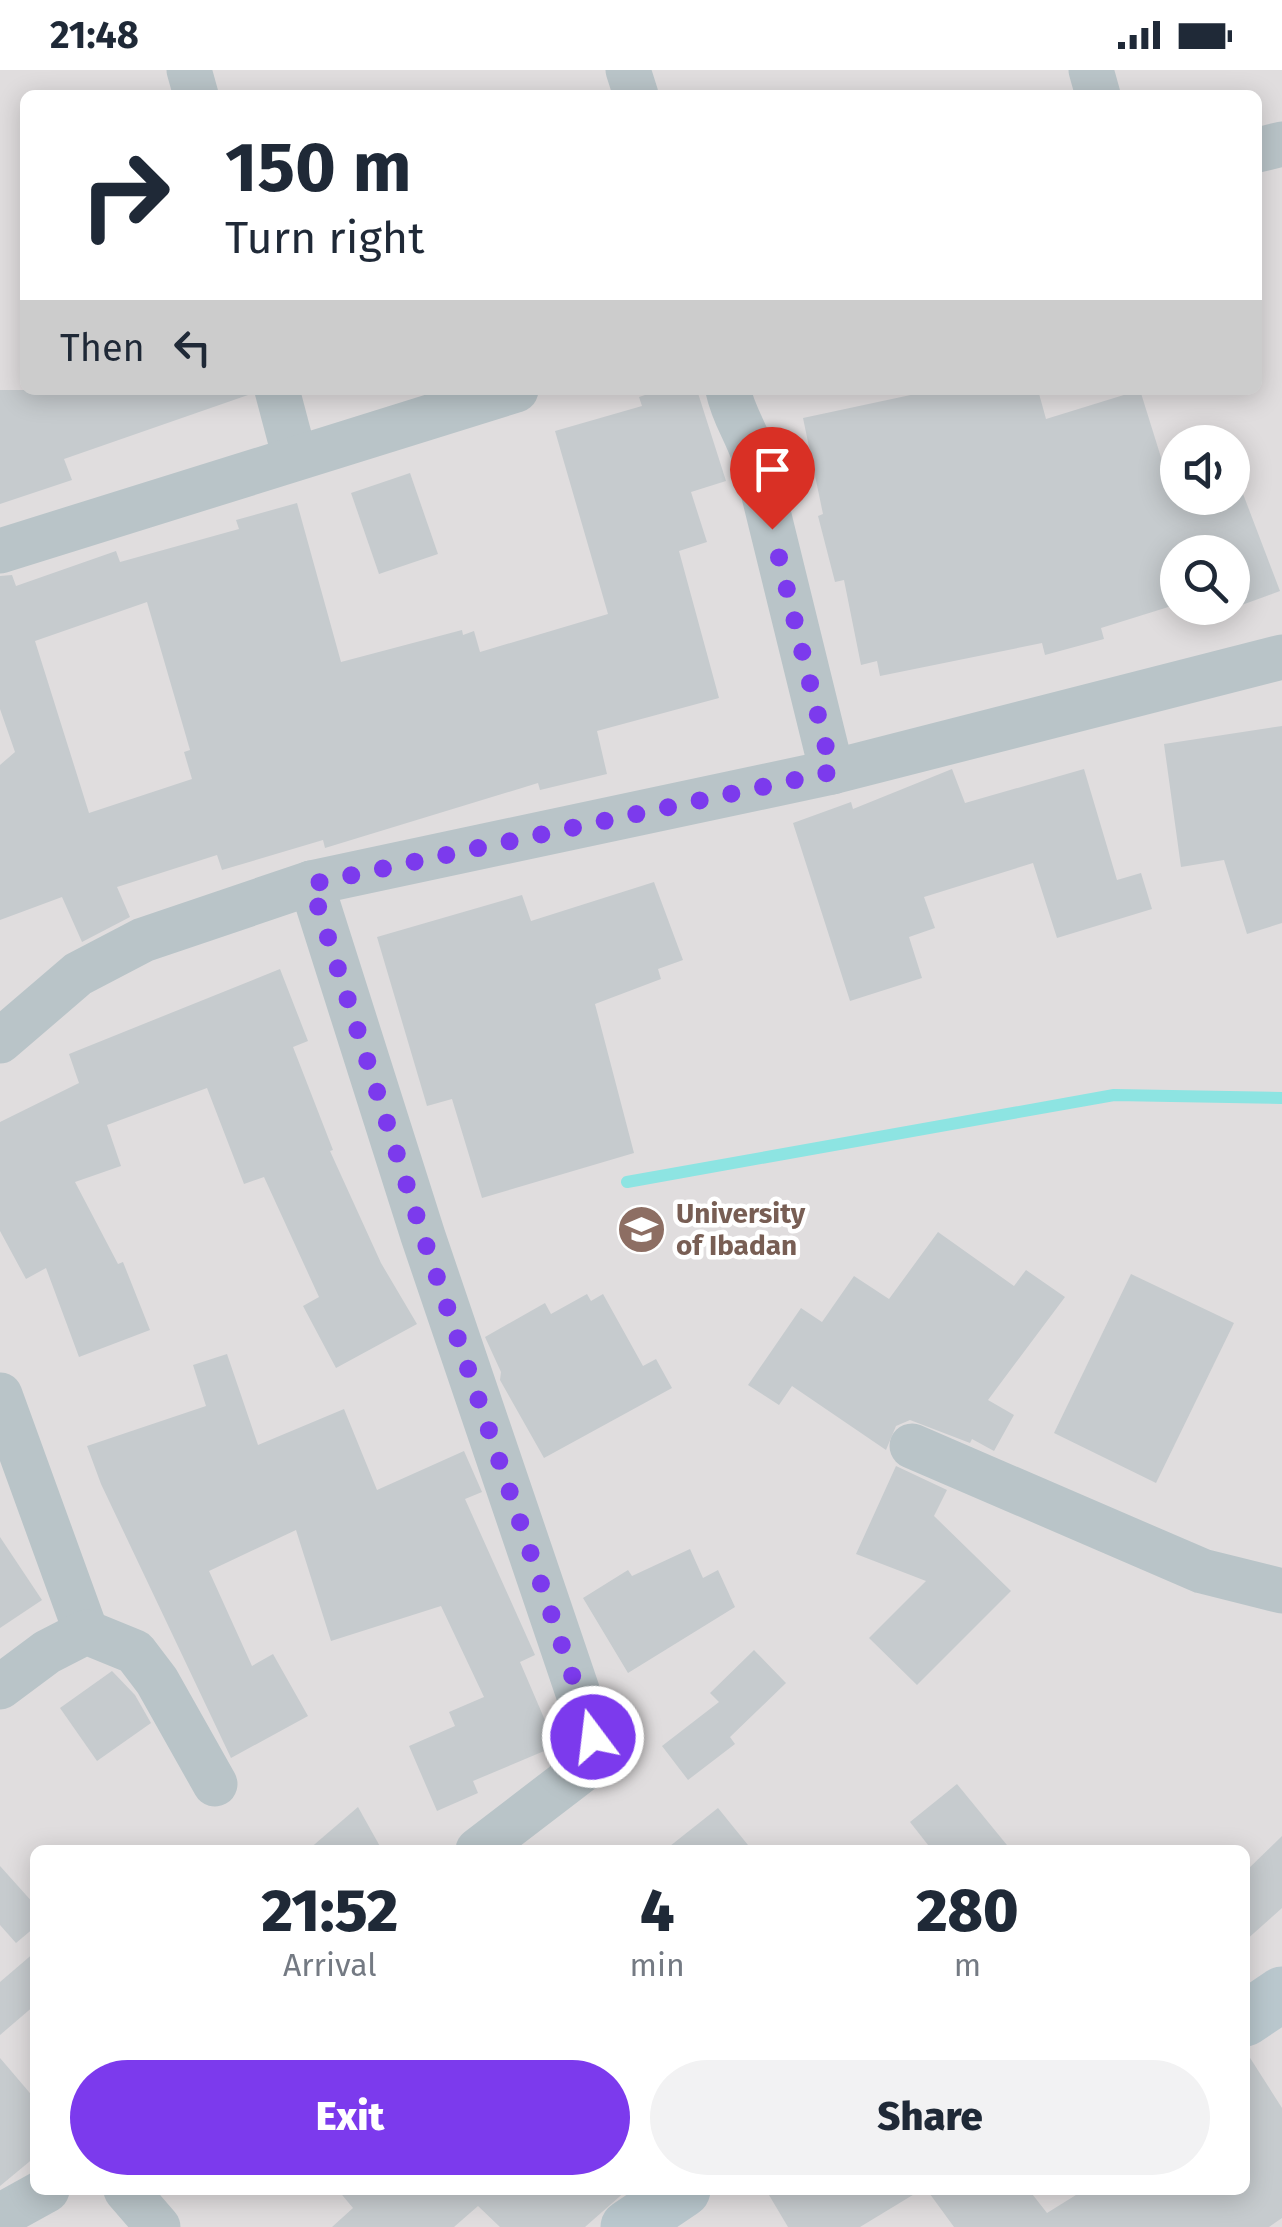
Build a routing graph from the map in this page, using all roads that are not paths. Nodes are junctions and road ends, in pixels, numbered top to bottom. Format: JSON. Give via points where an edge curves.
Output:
{"nodes":[{"id":1,"x":278,"y":395,"type":"edge"},
{"id":2,"x":500,"y":395,"type":"edge"},
{"id":3,"x":729,"y":395,"type":"edge"},
{"id":4,"x":296,"y":458,"type":"junction"},
{"id":5,"x":0,"y":551,"type":"edge"},
{"id":6,"x":1282,"y":657,"type":"edge"},
{"id":7,"x":832,"y":772,"type":"junction"},
{"id":8,"x":311,"y":884,"type":"junction"},
{"id":9,"x":0,"y":1041,"type":"edge"},
{"id":10,"x":0,"y":1395,"type":"edge"},
{"id":11,"x":912,"y":1446,"type":"dead end"},
{"id":12,"x":1282,"y":1590,"type":"edge"},
{"id":13,"x":86,"y":1632,"type":"junction"},
{"id":14,"x":0,"y":1686,"type":"edge"},
{"id":15,"x":215,"y":1784,"type":"dead end"},
{"id":16,"x":485,"y":1845,"type":"edge"},
{"id":17,"x":1282,"y":1994,"type":"edge"},
{"id":18,"x":1250,"y":2016,"type":"edge"},
{"id":19,"x":38,"y":2195,"type":"edge"},
{"id":20,"x":130,"y":2195,"type":"edge"},
{"id":21,"x":0,"y":2216,"type":"edge"},
{"id":22,"x":158,"y":2227,"type":"edge"}],
"edges":[{"from":1,"to":4,"type":"street"},
{"from":2,"to":4,"type":"street"},
{"from":3,"to":7,"type":"street","via":[[734,421],[747,432],[755,459]]},
{"from":4,"to":5,"type":"street"},
{"from":6,"to":7,"type":"street"},
{"from":7,"to":8,"type":"street"},
{"from":8,"to":9,"type":"street","via":[[143,940],[78,974]]},
{"from":8,"to":16,"type":"street","via":[[593,1737],[589,1765]]},
{"from":10,"to":13,"type":"street"},
{"from":11,"to":12,"type":"street","via":[[1202,1571]]},
{"from":13,"to":14,"type":"street"},
{"from":13,"to":15,"type":"street","via":[[134,1652]]},
{"from":17,"to":18,"type":"street"},
{"from":19,"to":21,"type":"street"},
{"from":20,"to":22,"type":"street"}]}
